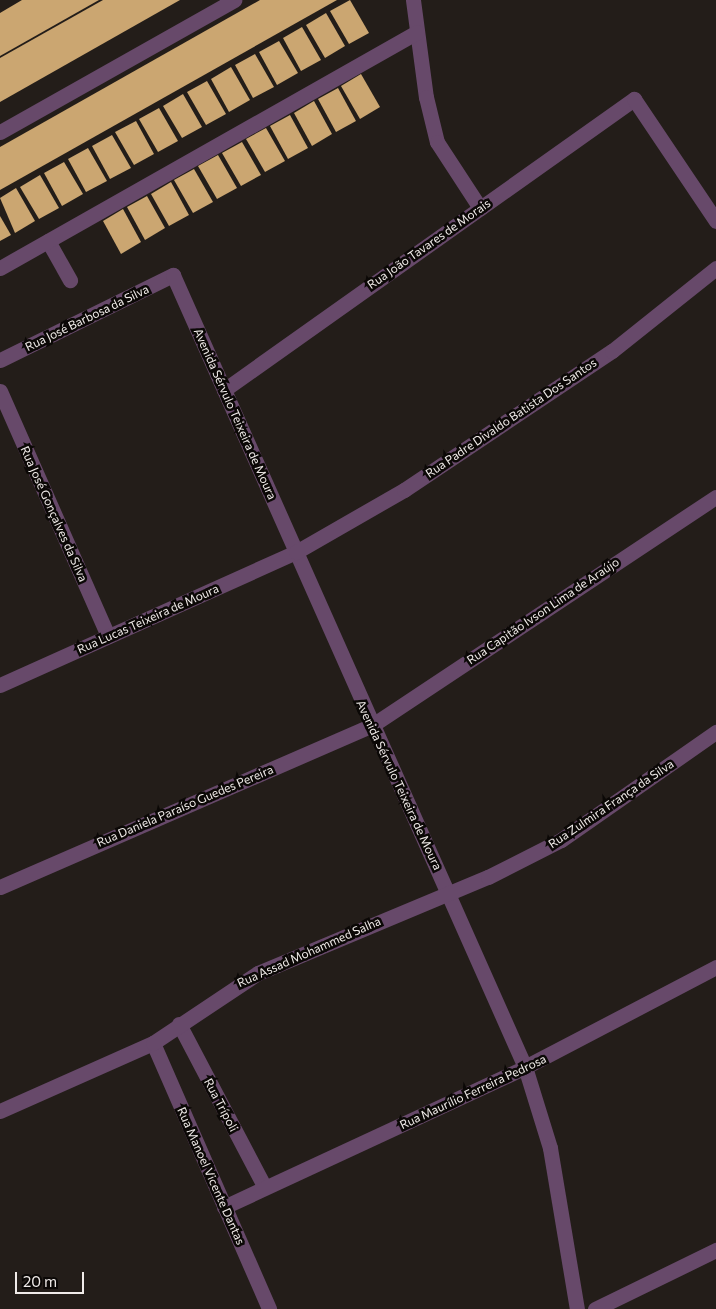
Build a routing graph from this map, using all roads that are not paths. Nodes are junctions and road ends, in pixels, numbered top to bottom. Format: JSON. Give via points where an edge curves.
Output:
{"nodes":[{"id":1,"x":234,"y":0,"type":"edge"},
{"id":2,"x":413,"y":0,"type":"edge"},
{"id":3,"x":417,"y":32,"type":"junction"},
{"id":4,"x":0,"y":132,"type":"edge"},
{"id":5,"x":480,"y":208,"type":"junction"},
{"id":6,"x":716,"y":222,"type":"edge"},
{"id":7,"x":48,"y":241,"type":"junction"},
{"id":8,"x":0,"y":268,"type":"edge"},
{"id":9,"x":716,"y":268,"type":"edge"},
{"id":10,"x":173,"y":275,"type":"joint"},
{"id":11,"x":70,"y":280,"type":"dead end"},
{"id":12,"x":0,"y":360,"type":"edge"},
{"id":13,"x":224,"y":390,"type":"junction"},
{"id":14,"x":0,"y":391,"type":"edge"},
{"id":15,"x":716,"y":497,"type":"edge"},
{"id":16,"x":296,"y":552,"type":"junction"},
{"id":17,"x":108,"y":636,"type":"junction"},
{"id":18,"x":0,"y":685,"type":"edge"},
{"id":19,"x":371,"y":726,"type":"junction"},
{"id":20,"x":716,"y":732,"type":"edge"},
{"id":21,"x":0,"y":887,"type":"edge"},
{"id":22,"x":447,"y":891,"type":"junction"},
{"id":23,"x":716,"y":967,"type":"edge"},
{"id":24,"x":178,"y":1024,"type":"junction"},
{"id":25,"x":153,"y":1043,"type":"junction"},
{"id":26,"x":525,"y":1068,"type":"junction"},
{"id":27,"x":0,"y":1111,"type":"edge"},
{"id":28,"x":264,"y":1186,"type":"junction"},
{"id":29,"x":224,"y":1207,"type":"junction"},
{"id":30,"x":716,"y":1250,"type":"edge"},
{"id":31,"x":269,"y":1309,"type":"edge"},
{"id":32,"x":577,"y":1309,"type":"edge"},
{"id":33,"x":595,"y":1309,"type":"edge"}],
"edges":[{"from":1,"to":4,"type":"street"},
{"from":2,"to":3,"type":"street"},
{"from":3,"to":5,"type":"street","via":[[437,142]]},
{"from":3,"to":7,"type":"street"},
{"from":5,"to":6,"type":"street","name":"Rua João Tavares de Morais","via":[[634,99]]},
{"from":5,"to":13,"type":"street","name":"Rua João Tavares de Morais"},
{"from":7,"to":8,"type":"street"},
{"from":7,"to":11,"type":"street"},
{"from":9,"to":16,"type":"street","name":"Rua Padre Divaldo Batista Dos Santos","via":[[612,351],[404,490]]},
{"from":10,"to":12,"type":"street","name":"Rua José Barbosa da Silva"},
{"from":10,"to":13,"type":"street","name":"Avenida Sérvulo Teixeira de Moura"},
{"from":13,"to":16,"type":"street","name":"Avenida Sérvulo Teixeira de Moura"},
{"from":14,"to":17,"type":"street","name":"Rua José Gonçalves da Silva"},
{"from":15,"to":19,"type":"street","name":"Rua Capitão Ivson Lima de Araújo"},
{"from":16,"to":17,"type":"street","name":"Rua Lucas Teixeira de Moura"},
{"from":16,"to":19,"type":"street","name":"Avenida Sérvulo Teixeira de Moura"},
{"from":17,"to":18,"type":"street","name":"Rua Lucas Teixeira de Moura"},
{"from":19,"to":21,"type":"street","name":"Rua Daniela Paraíso Guedes Pereira"},
{"from":19,"to":22,"type":"street","name":"Avenida Sérvulo Teixeira de Moura"},
{"from":20,"to":22,"type":"street","name":"Rua Zulmira França da Silva","via":[[561,840],[488,877]]},
{"from":22,"to":24,"type":"street","name":"Rua Assad Mohammed Salha","via":[[258,973]]},
{"from":22,"to":26,"type":"street","name":"Avenida Sérvulo Teixeira de Moura"},
{"from":23,"to":26,"type":"street","name":"Rua Maurílio Ferreira Pedrosa"},
{"from":24,"to":25,"type":"street","name":"Rua Assad Mohammed Salha"},
{"from":24,"to":28,"type":"street","name":"Rua Trípoli"},
{"from":25,"to":27,"type":"street","name":"Rua Assad Mohammed Salha"},
{"from":25,"to":29,"type":"street","name":"Rua Manoel Vicente Dantas"},
{"from":26,"to":28,"type":"street","name":"Rua Maurílio Ferreira Pedrosa"},
{"from":26,"to":32,"type":"street","name":"Avenida Sérvulo Teixeira de Moura","via":[[554,1167]]},
{"from":28,"to":29,"type":"street","name":"Rua Maurílio Ferreira Pedrosa"},
{"from":29,"to":31,"type":"street","name":"Rua Manoel Vicente Dantas"},
{"from":30,"to":33,"type":"street"}]}
